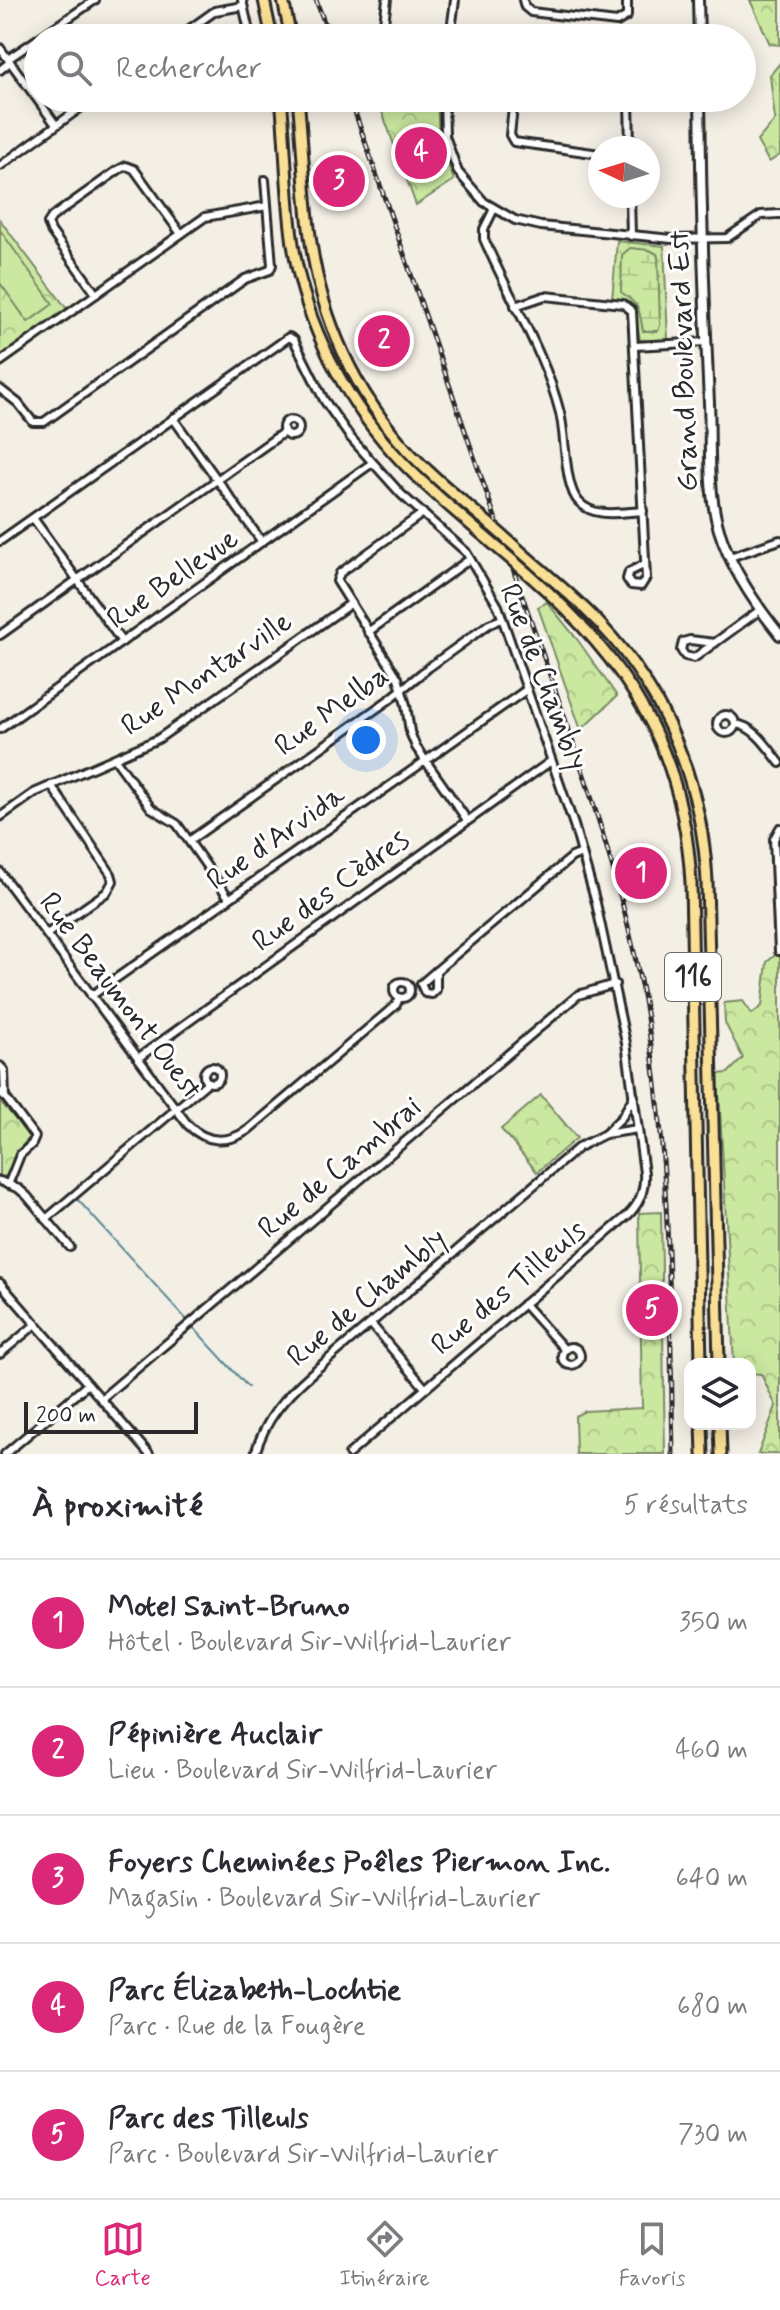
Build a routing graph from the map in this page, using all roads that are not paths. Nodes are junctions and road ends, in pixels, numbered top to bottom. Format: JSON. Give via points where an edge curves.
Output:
{"nodes":[{"id":1,"x":95,"y":0,"type":"edge"},
{"id":2,"x":264,"y":0,"type":"edge"},
{"id":3,"x":283,"y":0,"type":"edge"},
{"id":4,"x":387,"y":0,"type":"edge"},
{"id":5,"x":455,"y":0,"type":"edge"},
{"id":6,"x":523,"y":0,"type":"edge"},
{"id":7,"x":627,"y":0,"type":"edge"},
{"id":8,"x":698,"y":0,"type":"edge"},
{"id":9,"x":242,"y":3,"type":"edge"},
{"id":10,"x":61,"y":24,"type":"edge"},
{"id":11,"x":197,"y":24,"type":"edge"},
{"id":12,"x":247,"y":24,"type":"edge"},
{"id":13,"x":269,"y":24,"type":"edge"},
{"id":14,"x":288,"y":24,"type":"edge"},
{"id":15,"x":384,"y":24,"type":"edge"},
{"id":16,"x":452,"y":24,"type":"edge"},
{"id":17,"x":699,"y":24,"type":"edge"},
{"id":18,"x":0,"y":48,"type":"edge"},
{"id":19,"x":24,"y":50,"type":"edge"},
{"id":20,"x":9,"y":61,"type":"junction"},
{"id":21,"x":0,"y":70,"type":"edge"},
{"id":22,"x":24,"y":81,"type":"edge"},
{"id":23,"x":46,"y":112,"type":"edge"},
{"id":24,"x":74,"y":112,"type":"edge"},
{"id":25,"x":282,"y":112,"type":"edge"},
{"id":26,"x":299,"y":112,"type":"edge"},
{"id":27,"x":444,"y":112,"type":"edge"},
{"id":28,"x":512,"y":112,"type":"edge"},
{"id":29,"x":629,"y":112,"type":"edge"},
{"id":30,"x":700,"y":112,"type":"edge"},
{"id":31,"x":56,"y":125,"type":"junction"},
{"id":32,"x":630,"y":136,"type":"edge"},
{"id":33,"x":588,"y":152,"type":"edge"},
{"id":34,"x":0,"y":166,"type":"edge"},
{"id":35,"x":265,"y":180,"type":"dead end"},
{"id":36,"x":267,"y":206,"type":"junction"},
{"id":37,"x":630,"y":208,"type":"edge"},
{"id":38,"x":494,"y":209,"type":"junction"},
{"id":39,"x":780,"y":214,"type":"edge"},
{"id":40,"x":181,"y":234,"type":"junction"},
{"id":41,"x":631,"y":236,"type":"junction"},
{"id":42,"x":703,"y":238,"type":"junction"},
{"id":43,"x":96,"y":294,"type":"junction"},
{"id":44,"x":515,"y":306,"type":"junction"},
{"id":45,"x":706,"y":342,"type":"junction"},
{"id":46,"x":635,"y":346,"type":"junction"},
{"id":47,"x":0,"y":362,"type":"edge"},
{"id":48,"x":0,"y":389,"type":"edge"},
{"id":49,"x":173,"y":418,"type":"junction"},
{"id":50,"x":284,"y":432,"type":"dead end"},
{"id":51,"x":372,"y":463,"type":"junction"},
{"id":52,"x":218,"y":480,"type":"junction"},
{"id":53,"x":643,"y":511,"type":"junction"},
{"id":54,"x":423,"y":513,"type":"junction"},
{"id":55,"x":33,"y":518,"type":"junction"},
{"id":56,"x":780,"y":540,"type":"edge"},
{"id":57,"x":0,"y":541,"type":"edge"},
{"id":58,"x":262,"y":542,"type":"junction"},
{"id":59,"x":730,"y":557,"type":"junction"},
{"id":60,"x":470,"y":559,"type":"junction"},
{"id":61,"x":645,"y":564,"type":"dead end"},
{"id":62,"x":78,"y":580,"type":"junction"},
{"id":63,"x":350,"y":604,"type":"junction"},
{"id":64,"x":760,"y":610,"type":"junction"},
{"id":65,"x":502,"y":619,"type":"junction"},
{"id":66,"x":368,"y":632,"type":"junction"},
{"id":67,"x":0,"y":635,"type":"edge"},
{"id":68,"x":780,"y":635,"type":"edge"},
{"id":69,"x":122,"y":642,"type":"junction"},
{"id":70,"x":715,"y":643,"type":"junction"},
{"id":71,"x":401,"y":689,"type":"junction"},
{"id":72,"x":526,"y":690,"type":"junction"},
{"id":73,"x":735,"y":724,"type":"dead end"},
{"id":74,"x":0,"y":729,"type":"edge"},
{"id":75,"x":115,"y":759,"type":"junction"},
{"id":76,"x":424,"y":760,"type":"junction"},
{"id":77,"x":551,"y":761,"type":"junction"},
{"id":78,"x":780,"y":763,"type":"edge"},
{"id":79,"x":51,"y":785,"type":"junction"},
{"id":80,"x":0,"y":817,"type":"edge"},
{"id":81,"x":467,"y":820,"type":"junction"},
{"id":82,"x":780,"y":828,"type":"edge"},
{"id":83,"x":189,"y":841,"type":"junction"},
{"id":84,"x":582,"y":853,"type":"junction"},
{"id":85,"x":0,"y":872,"type":"edge"},
{"id":86,"x":229,"y":898,"type":"junction"},
{"id":87,"x":47,"y":934,"type":"junction"},
{"id":88,"x":779,"y":951,"type":"edge"},
{"id":89,"x":436,"y":971,"type":"dead end"},
{"id":90,"x":615,"y":984,"type":"junction"},
{"id":91,"x":91,"y":996,"type":"junction"},
{"id":92,"x":399,"y":998,"type":"dead end"},
{"id":93,"x":138,"y":1058,"type":"junction"},
{"id":94,"x":0,"y":1066,"type":"edge"},
{"id":95,"x":208,"y":1082,"type":"dead end"},
{"id":96,"x":2,"y":1094,"type":"edge"},
{"id":97,"x":634,"y":1096,"type":"junction"},
{"id":98,"x":177,"y":1109,"type":"junction"},
{"id":99,"x":638,"y":1129,"type":"junction"},
{"id":100,"x":605,"y":1134,"type":"junction"},
{"id":101,"x":0,"y":1181,"type":"edge"},
{"id":102,"x":8,"y":1185,"type":"junction"},
{"id":103,"x":46,"y":1219,"type":"junction"},
{"id":104,"x":70,"y":1247,"type":"dead end"},
{"id":105,"x":0,"y":1283,"type":"edge"},
{"id":106,"x":524,"y":1304,"type":"junction"},
{"id":107,"x":36,"y":1324,"type":"junction"},
{"id":108,"x":371,"y":1324,"type":"junction"},
{"id":109,"x":565,"y":1350,"type":"dead end"},
{"id":110,"x":0,"y":1354,"type":"edge"},
{"id":111,"x":701,"y":1358,"type":"edge"},
{"id":112,"x":719,"y":1358,"type":"edge"},
{"id":113,"x":88,"y":1384,"type":"junction"},
{"id":114,"x":425,"y":1388,"type":"junction"},
{"id":115,"x":101,"y":1399,"type":"junction"},
{"id":116,"x":702,"y":1430,"type":"edge"},
{"id":117,"x":720,"y":1430,"type":"edge"},
{"id":118,"x":3,"y":1453,"type":"edge"},
{"id":119,"x":149,"y":1454,"type":"edge"},
{"id":120,"x":255,"y":1454,"type":"edge"},
{"id":121,"x":349,"y":1454,"type":"edge"},
{"id":122,"x":703,"y":1454,"type":"edge"},
{"id":123,"x":721,"y":1454,"type":"edge"}],
"edges":[{"from":1,"to":10,"type":"street"},
{"from":2,"to":13,"type":"main road"},
{"from":3,"to":14,"type":"main road"},
{"from":4,"to":15,"type":"street"},
{"from":5,"to":16,"type":"street"},
{"from":6,"to":7,"type":"street","via":[[531,12],[617,22],[627,16]]},
{"from":8,"to":17,"type":"street"},
{"from":9,"to":11,"type":"street","via":[[215,11]]},
{"from":9,"to":12,"type":"street"},
{"from":18,"to":20,"type":"street"},
{"from":19,"to":20,"type":"street"},
{"from":20,"to":21,"type":"street"},
{"from":20,"to":22,"type":"street"},
{"from":23,"to":31,"type":"street"},
{"from":24,"to":31,"type":"street"},
{"from":25,"to":111,"type":"main road","number":"116","bridge":true,"via":[[295,253],[306,300],[349,394],[392,451],[586,627],[627,680],[662,747],[683,817],[690,876]]},
{"from":26,"to":112,"type":"main road","number":"116","bridge":true,"via":[[313,256],[322,295],[340,346],[368,399],[430,473],[588,612],[634,665],[672,731],[696,797],[708,890]]},
{"from":27,"to":38,"type":"street","via":[[453,161],[468,185]]},
{"from":28,"to":33,"type":"street","via":[[514,142]]},
{"from":29,"to":32,"type":"street"},
{"from":30,"to":42,"type":"street","name":"Grand Boulevard Est"},
{"from":31,"to":34,"type":"street"},
{"from":35,"to":36,"type":"street"},
{"from":36,"to":40,"type":"street","via":[[209,215]]},
{"from":36,"to":48,"type":"street","via":[[270,269],[245,279],[42,423],[33,422]]},
{"from":37,"to":41,"type":"street"},
{"from":38,"to":41,"type":"street","via":[[536,225]]},
{"from":38,"to":44,"type":"street","via":[[483,237]]},
{"from":39,"to":42,"type":"street","via":[[761,215],[729,237]]},
{"from":40,"to":43,"type":"street"},
{"from":40,"to":43,"type":"street","via":[[134,169],[118,170],[48,223]]},
{"from":41,"to":42,"type":"street"},
{"from":42,"to":45,"type":"street","name":"Grand Boulevard Est"},
{"from":43,"to":47,"type":"street"},
{"from":44,"to":46,"type":"street","via":[[543,296],[625,305],[632,313]]},
{"from":44,"to":53,"type":"street","via":[[555,395],[573,495],[599,512]]},
{"from":45,"to":46,"type":"street"},
{"from":45,"to":59,"type":"street","name":"Grand Boulevard Est","via":[[714,505]]},
{"from":46,"to":53,"type":"street"},
{"from":49,"to":51,"type":"street","name":"Rue de Chambly","via":[[289,337],[330,409]]},
{"from":49,"to":52,"type":"street"},
{"from":49,"to":55,"type":"street"},
{"from":50,"to":52,"type":"street"},
{"from":51,"to":54,"type":"street","name":"Rue de Chambly"},
{"from":51,"to":58,"type":"street","name":"Rue Bellevue"},
{"from":52,"to":58,"type":"street"},
{"from":52,"to":62,"type":"street"},
{"from":53,"to":61,"type":"street"},
{"from":54,"to":60,"type":"street","name":"Rue de Chambly"},
{"from":54,"to":63,"type":"street","via":[[340,573],[338,583]]},
{"from":55,"to":57,"type":"street"},
{"from":55,"to":62,"type":"street"},
{"from":56,"to":59,"type":"street"},
{"from":58,"to":69,"type":"street","name":"Rue Bellevue"},
{"from":59,"to":64,"type":"street","name":"Grand Boulevard Est"},
{"from":60,"to":65,"type":"street","name":"Rue de Chambly"},
{"from":60,"to":66,"type":"street"},
{"from":62,"to":67,"type":"street"},
{"from":62,"to":69,"type":"street"},
{"from":63,"to":66,"type":"street"},
{"from":63,"to":75,"type":"street","name":"Rue Montarville","via":[[158,739]]},
{"from":64,"to":68,"type":"street","name":"Grand Boulevard Est"},
{"from":64,"to":70,"type":"street"},
{"from":65,"to":71,"type":"street","name":"Rue Melba"},
{"from":65,"to":72,"type":"street","name":"Rue de Chambly"},
{"from":66,"to":71,"type":"street"},
{"from":69,"to":74,"type":"street","name":"Rue Bellevue"},
{"from":70,"to":70,"type":"street","via":[[688,640],[681,650],[694,658]]},
{"from":71,"to":76,"type":"street","via":[[411,736]]},
{"from":71,"to":83,"type":"street","name":"Rue Melba"},
{"from":72,"to":76,"type":"street","name":"Rue d'Arvida"},
{"from":72,"to":77,"type":"street","name":"Rue de Chambly"},
{"from":73,"to":78,"type":"street","via":[[755,734]]},
{"from":75,"to":79,"type":"street","name":"Rue Montarville"},
{"from":75,"to":83,"type":"street","via":[[151,808],[176,823]]},
{"from":76,"to":81,"type":"street"},
{"from":76,"to":86,"type":"street","name":"Rue d'Arvida"},
{"from":77,"to":81,"type":"street","name":"Rue des Cèdres"},
{"from":77,"to":84,"type":"street","name":"Rue de Chambly"},
{"from":79,"to":80,"type":"street","name":"Rue Montarville"},
{"from":79,"to":87,"type":"street","via":[[113,881],[109,890]]},
{"from":81,"to":93,"type":"street","name":"Rue des Cèdres"},
{"from":82,"to":88,"type":"street","via":[[774,839]]},
{"from":83,"to":86,"type":"street"},
{"from":84,"to":89,"type":"street"},
{"from":84,"to":90,"type":"street","name":"Rue de Chambly"},
{"from":85,"to":87,"type":"street","name":"Rue Beaumont Ouest"},
{"from":86,"to":91,"type":"street","name":"Rue d'Arvida"},
{"from":87,"to":91,"type":"street","name":"Rue Beaumont Ouest"},
{"from":90,"to":97,"type":"street","name":"Rue de Chambly"},
{"from":90,"to":115,"type":"street","name":"Rue de Cambrai","via":[[578,995]]},
{"from":91,"to":93,"type":"street","name":"Rue Beaumont Ouest"},
{"from":92,"to":98,"type":"street","name":"Rue Beaumont Ouest","via":[[248,1130],[220,1140],[203,1136]]},
{"from":93,"to":98,"type":"street","name":"Rue Beaumont Ouest"},
{"from":94,"to":96,"type":"street"},
{"from":95,"to":98,"type":"street"},
{"from":96,"to":102,"type":"street","via":[[35,1137],[20,1155]]},
{"from":97,"to":99,"type":"street","name":"Rue de Chambly"},
{"from":97,"to":100,"type":"street","name":"Rue de Chambly"},
{"from":98,"to":103,"type":"street"},
{"from":99,"to":100,"type":"street","name":"Rue de Chambly"},
{"from":99,"to":106,"type":"street","name":"Rue des Tilleuls","via":[[645,1181],[636,1207]]},
{"from":100,"to":108,"type":"street","name":"Rue de Chambly","via":[[579,1147]]},
{"from":101,"to":102,"type":"street"},
{"from":102,"to":103,"type":"street","via":[[22,1191]]},
{"from":103,"to":104,"type":"street"},
{"from":105,"to":107,"type":"street"},
{"from":106,"to":109,"type":"street"},
{"from":106,"to":114,"type":"street","name":"Rue des Tilleuls"},
{"from":107,"to":110,"type":"street"},
{"from":107,"to":113,"type":"street"},
{"from":108,"to":114,"type":"street"},
{"from":108,"to":120,"type":"street","name":"Rue de Chambly","via":[[284,1399],[265,1426]]},
{"from":113,"to":115,"type":"street"},
{"from":113,"to":118,"type":"street"},
{"from":114,"to":121,"type":"street","name":"Rue des Tilleuls"},
{"from":115,"to":119,"type":"street"},
{"from":116,"to":122,"type":"main road"},
{"from":117,"to":123,"type":"main road"}]}
